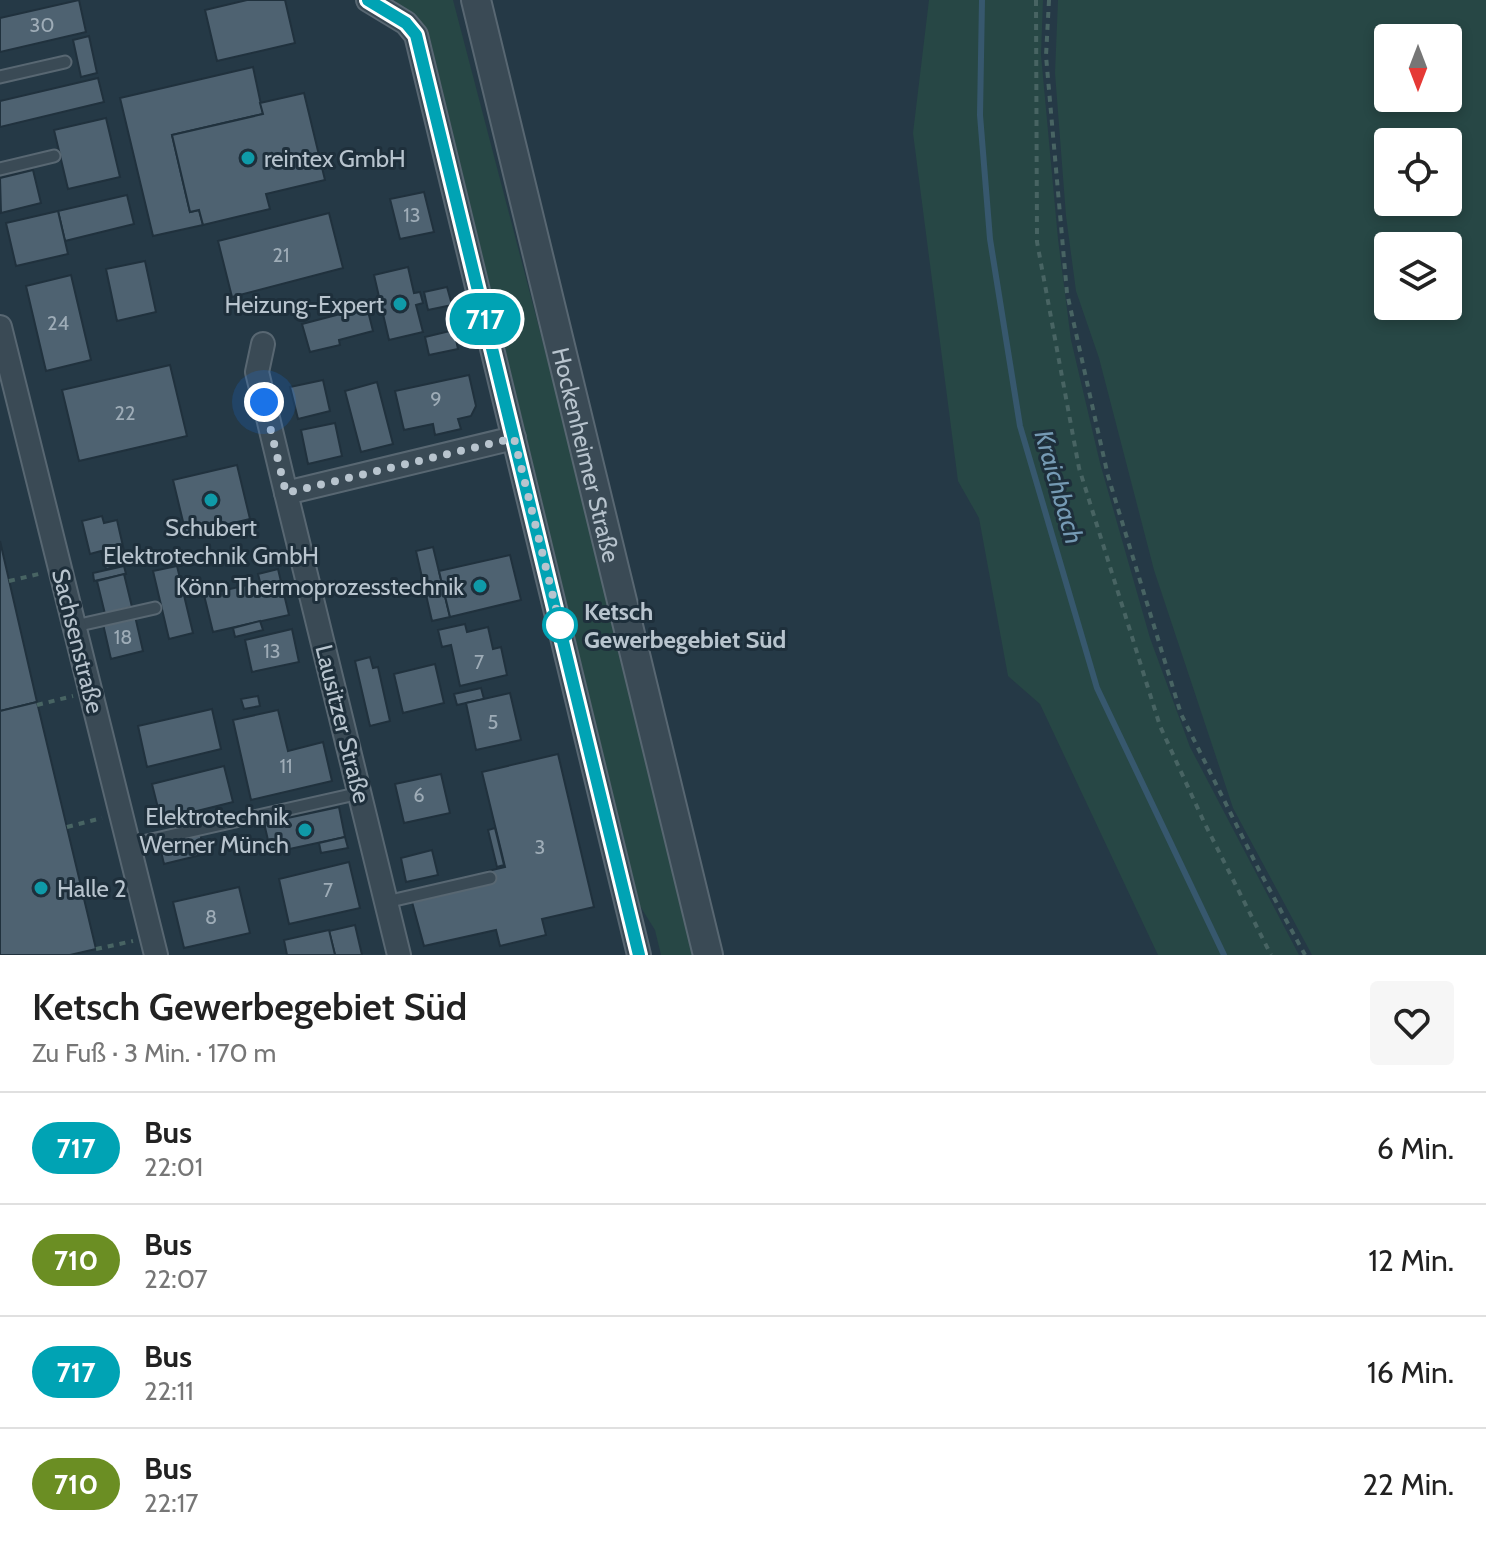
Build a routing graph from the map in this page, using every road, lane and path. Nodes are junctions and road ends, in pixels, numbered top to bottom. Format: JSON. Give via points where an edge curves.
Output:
{"nodes":[{"id":1,"x":368,"y":0,"type":"edge"},
{"id":2,"x":476,"y":0,"type":"edge"},
{"id":3,"x":1036,"y":0,"type":"edge"},
{"id":4,"x":1049,"y":0,"type":"edge"},
{"id":5,"x":65,"y":62,"type":"dead end"},
{"id":6,"x":0,"y":77,"type":"edge"},
{"id":7,"x":54,"y":156,"type":"dead end"},
{"id":8,"x":0,"y":169,"type":"edge"},
{"id":9,"x":0,"y":327,"type":"edge"},
{"id":10,"x":263,"y":344,"type":"dead end"},
{"id":11,"x":6,"y":383,"type":"edge"},
{"id":12,"x":514,"y":438,"type":"junction"},
{"id":13,"x":286,"y":493,"type":"junction"},
{"id":14,"x":45,"y":572,"type":"dead end"},
{"id":15,"x":9,"y":581,"type":"dead end"},
{"id":16,"x":155,"y":608,"type":"dead end"},
{"id":17,"x":75,"y":626,"type":"junction"},
{"id":18,"x":75,"y":695,"type":"dead end"},
{"id":19,"x":37,"y":705,"type":"dead end"},
{"id":20,"x":360,"y":793,"type":"junction"},
{"id":21,"x":105,"y":817,"type":"dead end"},
{"id":22,"x":67,"y":827,"type":"dead end"},
{"id":23,"x":129,"y":845,"type":"junction"},
{"id":24,"x":490,"y":878,"type":"dead end"},
{"id":25,"x":386,"y":902,"type":"junction"},
{"id":26,"x":135,"y":941,"type":"dead end"},
{"id":27,"x":96,"y":949,"type":"dead end"},
{"id":28,"x":156,"y":955,"type":"edge"},
{"id":29,"x":399,"y":955,"type":"edge"},
{"id":30,"x":639,"y":955,"type":"edge"},
{"id":31,"x":708,"y":955,"type":"edge"},
{"id":32,"x":1271,"y":955,"type":"edge"},
{"id":33,"x":1305,"y":955,"type":"edge"}],
"edges":[{"from":1,"to":12,"type":"street","via":[[416,35]]},
{"from":2,"to":31,"type":"street","name":"Hockenheimer Straße"},
{"from":3,"to":32,"type":"path","via":[[1037,242],[1079,468],[1160,726]]},
{"from":4,"to":33,"type":"path","via":[[1046,56],[1067,293],[1108,476],[1181,714]]},
{"from":5,"to":6,"type":"lane"},
{"from":7,"to":8,"type":"lane"},
{"from":9,"to":11,"type":"street","name":"Sachsenstraße"},
{"from":10,"to":13,"type":"street","name":"Lausitzer Straße","via":[[257,372]]},
{"from":11,"to":17,"type":"street","name":"Sachsenstraße"},
{"from":12,"to":13,"type":"street"},
{"from":12,"to":30,"type":"street"},
{"from":13,"to":20,"type":"street","name":"Lausitzer Straße"},
{"from":14,"to":15,"type":"path"},
{"from":16,"to":17,"type":"lane"},
{"from":17,"to":23,"type":"street","name":"Sachsenstraße"},
{"from":18,"to":19,"type":"path"},
{"from":20,"to":23,"type":"lane"},
{"from":20,"to":25,"type":"street","name":"Lausitzer Straße"},
{"from":21,"to":22,"type":"path"},
{"from":23,"to":28,"type":"street","name":"Sachsenstraße"},
{"from":24,"to":25,"type":"lane"},
{"from":25,"to":29,"type":"street","name":"Lausitzer Straße"},
{"from":26,"to":27,"type":"path"}]}
